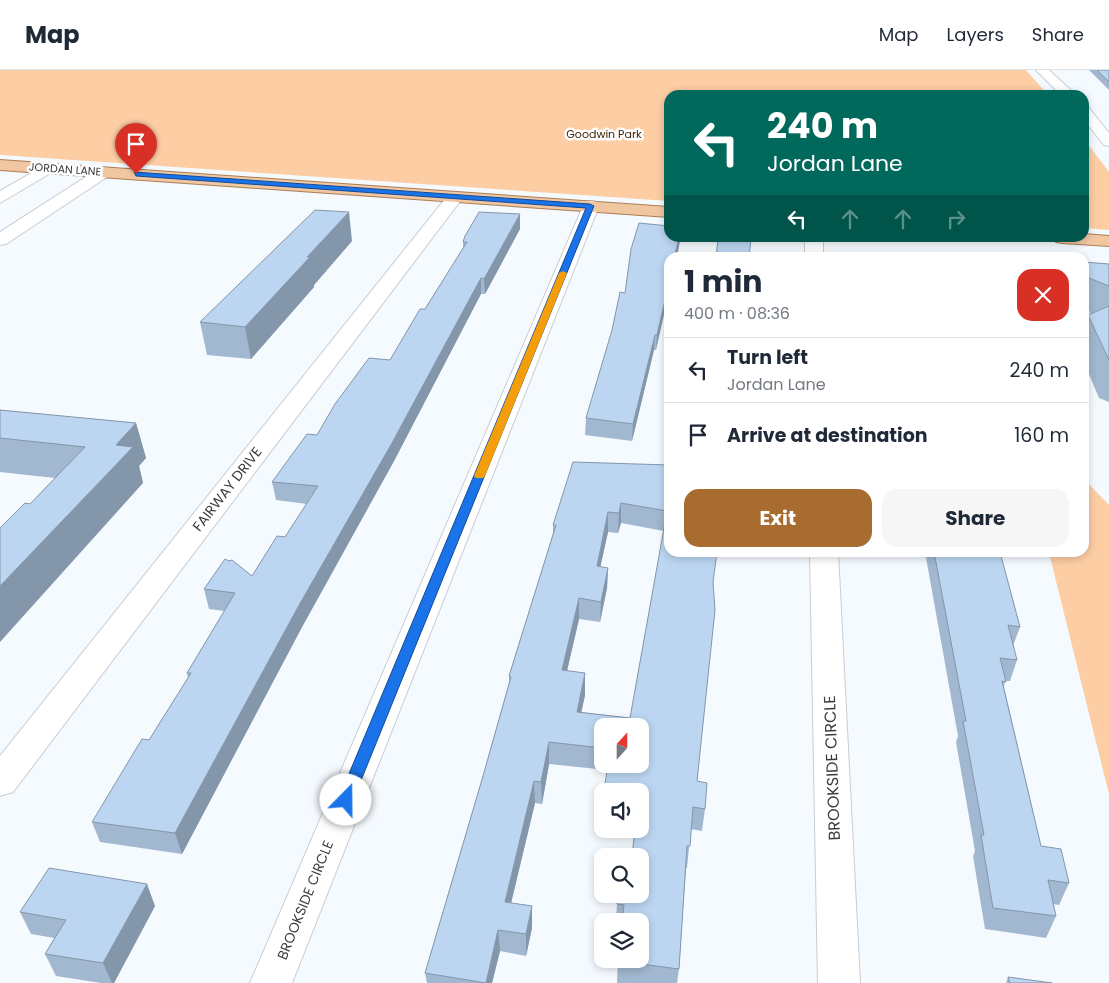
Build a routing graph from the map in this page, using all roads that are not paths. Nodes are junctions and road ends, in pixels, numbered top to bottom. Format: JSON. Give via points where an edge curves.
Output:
{"nodes":[{"id":1,"x":1042,"y":70,"type":"edge"},
{"id":2,"x":1064,"y":90,"type":"edge"},
{"id":3,"x":1089,"y":117,"type":"edge"},
{"id":4,"x":1109,"y":142,"type":"edge"},
{"id":5,"x":0,"y":165,"type":"edge"},
{"id":6,"x":49,"y":168,"type":"junction"},
{"id":7,"x":104,"y":172,"type":"junction"},
{"id":8,"x":455,"y":197,"type":"junction"},
{"id":9,"x":0,"y":198,"type":"edge"},
{"id":10,"x":590,"y":206,"type":"junction"},
{"id":11,"x":664,"y":212,"type":"edge"},
{"id":12,"x":0,"y":240,"type":"edge"},
{"id":13,"x":1089,"y":240,"type":"edge"},
{"id":14,"x":1109,"y":241,"type":"edge"},
{"id":15,"x":824,"y":557,"type":"edge"},
{"id":16,"x":0,"y":782,"type":"edge"},
{"id":17,"x":271,"y":983,"type":"edge"},
{"id":18,"x":839,"y":983,"type":"edge"}],
"edges":[{"from":1,"to":2,"type":"street"},
{"from":3,"to":4,"type":"street"},
{"from":5,"to":6,"type":"main road","name":"JORDAN LANE"},
{"from":6,"to":7,"type":"main road","name":"JORDAN LANE"},
{"from":6,"to":9,"type":"street"},
{"from":7,"to":8,"type":"main road","name":"JORDAN LANE"},
{"from":7,"to":12,"type":"street"},
{"from":8,"to":10,"type":"main road","name":"JORDAN LANE"},
{"from":8,"to":16,"type":"street","name":"FAIRWAY DRIVE"},
{"from":10,"to":11,"type":"main road","name":"JORDAN LANE"},
{"from":10,"to":17,"type":"street","name":"BROOKSIDE CIRCLE"},
{"from":13,"to":14,"type":"main road"},
{"from":15,"to":18,"type":"street","name":"BROOKSIDE CIRCLE"}]}
